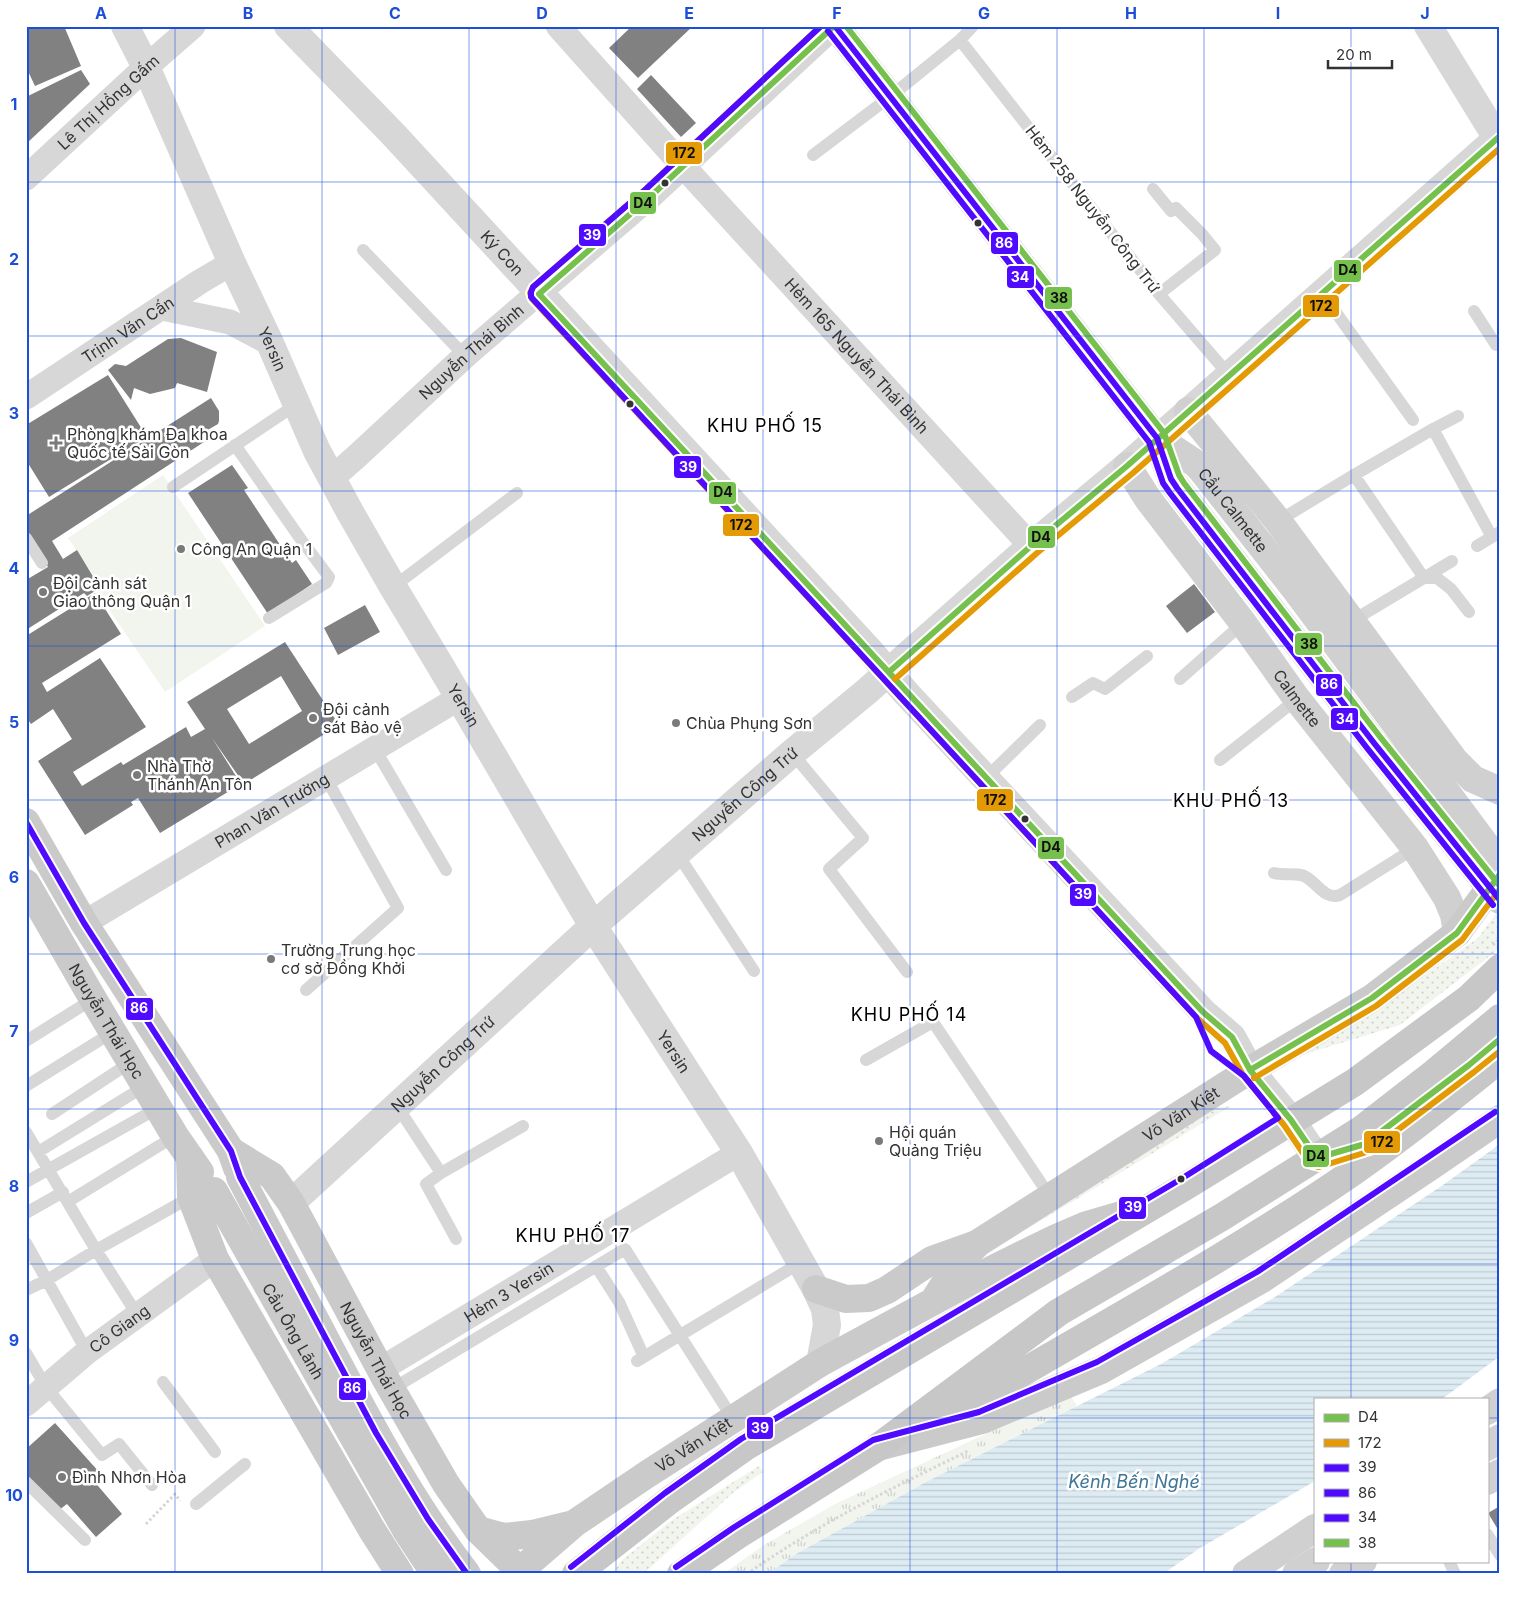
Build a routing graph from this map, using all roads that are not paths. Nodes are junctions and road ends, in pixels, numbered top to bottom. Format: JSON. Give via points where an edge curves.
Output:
{"nodes":[{"id":1,"x":125,"y":26,"type":"edge"},
{"id":2,"x":193,"y":26,"type":"edge"},
{"id":3,"x":288,"y":26,"type":"edge"},
{"id":4,"x":558,"y":26,"type":"edge"},
{"id":5,"x":834,"y":26,"type":"edge"},
{"id":6,"x":973,"y":26,"type":"edge"},
{"id":7,"x":1428,"y":26,"type":"edge"},
{"id":8,"x":960,"y":40,"type":"junction"},
{"id":9,"x":146,"y":67,"type":"junction"},
{"id":10,"x":891,"y":96,"type":"junction"},
{"id":11,"x":1499,"y":139,"type":"edge"},
{"id":12,"x":814,"y":155,"type":"dead end"},
{"id":13,"x":683,"y":166,"type":"junction"},
{"id":14,"x":26,"y":178,"type":"edge"},
{"id":15,"x":1153,"y":189,"type":"dead end"},
{"id":16,"x":363,"y":250,"type":"dead end"},
{"id":17,"x":232,"y":263,"type":"junction"},
{"id":18,"x":1322,"y":293,"type":"junction"},
{"id":19,"x":539,"y":294,"type":"junction"},
{"id":20,"x":1159,"y":294,"type":"junction"},
{"id":21,"x":162,"y":308,"type":"junction"},
{"id":22,"x":1474,"y":311,"type":"dead end"},
{"id":23,"x":1500,"y":342,"type":"edge"},
{"id":24,"x":270,"y":343,"type":"junction"},
{"id":25,"x":465,"y":356,"type":"junction"},
{"id":26,"x":1229,"y":375,"type":"junction"},
{"id":27,"x":26,"y":397,"type":"edge"},
{"id":28,"x":297,"y":404,"type":"junction"},
{"id":29,"x":1188,"y":411,"type":"junction"},
{"id":30,"x":1458,"y":416,"type":"dead end"},
{"id":31,"x":1414,"y":420,"type":"dead end"},
{"id":32,"x":1434,"y":430,"type":"junction"},
{"id":33,"x":1158,"y":438,"type":"junction"},
{"id":34,"x":235,"y":445,"type":"junction"},
{"id":35,"x":1127,"y":466,"type":"junction"},
{"id":36,"x":1354,"y":474,"type":"junction"},
{"id":37,"x":332,"y":478,"type":"junction"},
{"id":38,"x":172,"y":487,"type":"dead end"},
{"id":39,"x":517,"y":493,"type":"dead end"},
{"id":40,"x":1278,"y":521,"type":"junction"},
{"id":41,"x":1496,"y":534,"type":"edge"},
{"id":42,"x":26,"y":538,"type":"edge"},
{"id":43,"x":1031,"y":546,"type":"junction"},
{"id":44,"x":1477,"y":546,"type":"dead end"},
{"id":45,"x":1452,"y":561,"type":"dead end"},
{"id":46,"x":42,"y":563,"type":"dead end"},
{"id":47,"x":1424,"y":578,"type":"junction"},
{"id":48,"x":393,"y":587,"type":"junction"},
{"id":49,"x":1469,"y":612,"type":"dead end"},
{"id":50,"x":269,"y":618,"type":"dead end"},
{"id":51,"x":1352,"y":621,"type":"junction"},
{"id":52,"x":1243,"y":623,"type":"junction"},
{"id":53,"x":1147,"y":656,"type":"dead end"},
{"id":54,"x":888,"y":672,"type":"junction"},
{"id":55,"x":1180,"y":679,"type":"dead end"},
{"id":56,"x":1072,"y":697,"type":"dead end"},
{"id":57,"x":459,"y":698,"type":"junction"},
{"id":58,"x":1297,"y":699,"type":"junction"},
{"id":59,"x":1040,"y":725,"type":"dead end"},
{"id":60,"x":375,"y":749,"type":"junction"},
{"id":61,"x":792,"y":752,"type":"junction"},
{"id":62,"x":1220,"y":760,"type":"dead end"},
{"id":63,"x":1455,"y":761,"type":"junction"},
{"id":64,"x":326,"y":778,"type":"junction"},
{"id":65,"x":986,"y":778,"type":"junction"},
{"id":66,"x":1500,"y":791,"type":"edge"},
{"id":67,"x":1387,"y":814,"type":"junction"},
{"id":68,"x":26,"y":822,"type":"edge"},
{"id":69,"x":1415,"y":848,"type":"junction"},
{"id":70,"x":678,"y":853,"type":"junction"},
{"id":71,"x":1500,"y":864,"type":"edge"},
{"id":72,"x":446,"y":870,"type":"dead end"},
{"id":73,"x":1274,"y":873,"type":"dead end"},
{"id":74,"x":1500,"y":874,"type":"edge"},
{"id":75,"x":26,"y":883,"type":"edge"},
{"id":76,"x":1500,"y":900,"type":"edge"},
{"id":77,"x":84,"y":924,"type":"junction"},
{"id":78,"x":593,"y":926,"type":"junction"},
{"id":79,"x":1457,"y":933,"type":"junction"},
{"id":80,"x":1500,"y":968,"type":"edge"},
{"id":81,"x":754,"y":971,"type":"dead end"},
{"id":82,"x":907,"y":972,"type":"dead end"},
{"id":83,"x":306,"y":990,"type":"dead end"},
{"id":84,"x":93,"y":999,"type":"junction"},
{"id":85,"x":1500,"y":1018,"type":"edge"},
{"id":86,"x":112,"y":1032,"type":"junction"},
{"id":87,"x":1500,"y":1039,"type":"edge"},
{"id":88,"x":26,"y":1041,"type":"edge"},
{"id":89,"x":1500,"y":1059,"type":"edge"},
{"id":90,"x":866,"y":1060,"type":"dead end"},
{"id":91,"x":131,"y":1062,"type":"junction"},
{"id":92,"x":1250,"y":1070,"type":"junction"},
{"id":93,"x":26,"y":1086,"type":"edge"},
{"id":94,"x":152,"y":1097,"type":"junction"},
{"id":95,"x":397,"y":1106,"type":"junction"},
{"id":96,"x":52,"y":1114,"type":"dead end"},
{"id":97,"x":1500,"y":1119,"type":"edge"},
{"id":98,"x":1291,"y":1120,"type":"junction"},
{"id":99,"x":523,"y":1126,"type":"dead end"},
{"id":100,"x":26,"y":1132,"type":"edge"},
{"id":101,"x":183,"y":1147,"type":"junction"},
{"id":102,"x":231,"y":1151,"type":"junction"},
{"id":103,"x":38,"y":1152,"type":"junction"},
{"id":104,"x":739,"y":1152,"type":"junction"},
{"id":105,"x":1317,"y":1158,"type":"junction"},
{"id":106,"x":49,"y":1170,"type":"junction"},
{"id":107,"x":441,"y":1173,"type":"junction"},
{"id":108,"x":240,"y":1177,"type":"joint"},
{"id":109,"x":26,"y":1182,"type":"edge"},
{"id":110,"x":203,"y":1194,"type":"junction"},
{"id":111,"x":66,"y":1197,"type":"junction"},
{"id":112,"x":1050,"y":1198,"type":"junction"},
{"id":113,"x":291,"y":1203,"type":"junction"},
{"id":114,"x":1154,"y":1205,"type":"junction"},
{"id":115,"x":26,"y":1213,"type":"edge"},
{"id":116,"x":456,"y":1239,"type":"dead end"},
{"id":117,"x":26,"y":1243,"type":"edge"},
{"id":118,"x":978,"y":1243,"type":"junction"},
{"id":119,"x":96,"y":1250,"type":"junction"},
{"id":120,"x":215,"y":1259,"type":"junction"},
{"id":121,"x":800,"y":1263,"type":"junction"},
{"id":122,"x":596,"y":1266,"type":"junction"},
{"id":123,"x":47,"y":1280,"type":"junction"},
{"id":124,"x":26,"y":1290,"type":"edge"},
{"id":125,"x":816,"y":1290,"type":"junction"},
{"id":126,"x":934,"y":1301,"type":"junction"},
{"id":127,"x":138,"y":1316,"type":"junction"},
{"id":128,"x":680,"y":1336,"type":"junction"},
{"id":129,"x":87,"y":1352,"type":"junction"},
{"id":130,"x":26,"y":1353,"type":"edge"},
{"id":131,"x":820,"y":1363,"type":"junction"},
{"id":132,"x":386,"y":1379,"type":"junction"},
{"id":133,"x":163,"y":1382,"type":"dead end"},
{"id":134,"x":46,"y":1387,"type":"junction"},
{"id":135,"x":1500,"y":1402,"type":"edge"},
{"id":136,"x":26,"y":1404,"type":"edge"},
{"id":137,"x":1488,"y":1410,"type":"edge"},
{"id":138,"x":733,"y":1419,"type":"junction"},
{"id":139,"x":1500,"y":1438,"type":"edge"},
{"id":140,"x":1488,"y":1446,"type":"edge"},
{"id":141,"x":877,"y":1448,"type":"junction"},
{"id":142,"x":215,"y":1452,"type":"dead end"},
{"id":143,"x":246,"y":1464,"type":"dead end"},
{"id":144,"x":1500,"y":1473,"type":"edge"},
{"id":145,"x":1488,"y":1480,"type":"edge"},
{"id":146,"x":26,"y":1482,"type":"edge"},
{"id":147,"x":446,"y":1484,"type":"junction"},
{"id":148,"x":152,"y":1485,"type":"dead end"},
{"id":149,"x":196,"y":1504,"type":"dead end"},
{"id":150,"x":575,"y":1524,"type":"junction"},
{"id":151,"x":1314,"y":1529,"type":"edge"},
{"id":152,"x":372,"y":1530,"type":"junction"},
{"id":153,"x":478,"y":1530,"type":"junction"},
{"id":154,"x":1488,"y":1536,"type":"edge"},
{"id":155,"x":85,"y":1540,"type":"dead end"},
{"id":156,"x":1500,"y":1555,"type":"edge"},
{"id":157,"x":1314,"y":1562,"type":"edge"},
{"id":158,"x":1449,"y":1562,"type":"edge"},
{"id":159,"x":1250,"y":1571,"type":"edge"},
{"id":160,"x":520,"y":1573,"type":"edge"},
{"id":161,"x":400,"y":1574,"type":"edge"},
{"id":162,"x":435,"y":1574,"type":"edge"},
{"id":163,"x":467,"y":1574,"type":"edge"},
{"id":164,"x":576,"y":1574,"type":"edge"},
{"id":165,"x":681,"y":1574,"type":"edge"},
{"id":166,"x":1296,"y":1574,"type":"edge"},
{"id":167,"x":1455,"y":1574,"type":"edge"}],
"edges":[{"from":1,"to":9,"type":"street","name":"Yersin"},
{"from":2,"to":9,"type":"street","name":"Lê Thị Hồng Gấm"},
{"from":3,"to":19,"type":"street","name":"Ký Con","via":[[393,134]]},
{"from":4,"to":13,"type":"street","name":"Hẻm 165 Nguyễn Thái Bình"},
{"from":5,"to":10,"type":"main road"},
{"from":5,"to":13,"type":"street","name":"Nguyễn Thái Bình"},
{"from":6,"to":8,"type":"lane"},
{"from":7,"to":11,"type":"street"},
{"from":8,"to":10,"type":"lane"},
{"from":8,"to":20,"type":"lane","name":"Hẻm 258 Nguyễn Công Trứ"},
{"from":9,"to":14,"type":"street","name":"Lê Thị Hồng Gấm"},
{"from":9,"to":17,"type":"street","name":"Yersin"},
{"from":10,"to":12,"type":"lane"},
{"from":10,"to":33,"type":"main road"},
{"from":11,"to":18,"type":"street","name":"Nguyễn Công Trứ"},
{"from":13,"to":19,"type":"street","name":"Nguyễn Thái Bình"},
{"from":13,"to":43,"type":"street","name":"Hẻm 165 Nguyễn Thái Bình"},
{"from":15,"to":20,"type":"lane","via":[[1171,211],[1176,208],[1215,250]]},
{"from":16,"to":25,"type":"lane"},
{"from":17,"to":21,"type":"street","name":"Trịnh Văn Cấn"},
{"from":17,"to":24,"type":"street","name":"Yersin"},
{"from":18,"to":26,"type":"street","name":"Nguyễn Công Trứ"},
{"from":18,"to":31,"type":"lane"},
{"from":19,"to":25,"type":"street","name":"Nguyễn Thái Bình"},
{"from":19,"to":54,"type":"street","name":"Ký Con"},
{"from":20,"to":26,"type":"lane","name":"Hẻm 258 Nguyễn Công Trứ"},
{"from":21,"to":24,"type":"street","via":[[230,322]]},
{"from":21,"to":27,"type":"street","name":"Trịnh Văn Cấn"},
{"from":22,"to":23,"type":"lane","via":[[1496,345]]},
{"from":24,"to":28,"type":"street","name":"Yersin"},
{"from":25,"to":37,"type":"street","name":"Nguyễn Thái Bình"},
{"from":26,"to":29,"type":"street","name":"Nguyễn Công Trứ"},
{"from":28,"to":34,"type":"lane"},
{"from":28,"to":37,"type":"street","name":"Yersin"},
{"from":29,"to":33,"type":"street","name":"Nguyễn Công Trứ"},
{"from":29,"to":40,"type":"main road"},
{"from":30,"to":32,"type":"lane"},
{"from":32,"to":36,"type":"lane"},
{"from":32,"to":41,"type":"lane"},
{"from":33,"to":35,"type":"street","name":"Nguyễn Công Trứ"},
{"from":33,"to":71,"type":"main road","name":"Cầu Calmette","bridge":true,"via":[[1201,469],[1292,585]]},
{"from":33,"to":76,"type":"main road","name":"Cầu Calmette","bridge":true,"via":[[1171,480]]},
{"from":34,"to":38,"type":"lane"},
{"from":34,"to":50,"type":"lane","via":[[329,577],[326,583]]},
{"from":35,"to":43,"type":"street","name":"Nguyễn Công Trứ"},
{"from":35,"to":52,"type":"main road","name":"Calmette","via":[[1148,499]]},
{"from":36,"to":40,"type":"lane"},
{"from":36,"to":47,"type":"lane"},
{"from":37,"to":48,"type":"street","name":"Yersin"},
{"from":39,"to":48,"type":"lane"},
{"from":40,"to":51,"type":"main road"},
{"from":41,"to":44,"type":"lane"},
{"from":42,"to":46,"type":"lane"},
{"from":43,"to":54,"type":"street","name":"Nguyễn Công Trứ"},
{"from":45,"to":47,"type":"lane"},
{"from":47,"to":49,"type":"lane","via":[[1437,578],[1451,589]]},
{"from":47,"to":51,"type":"lane"},
{"from":48,"to":57,"type":"street","name":"Yersin"},
{"from":51,"to":63,"type":"main road"},
{"from":52,"to":55,"type":"lane"},
{"from":52,"to":58,"type":"main road","name":"Calmette"},
{"from":53,"to":56,"type":"lane","via":[[1105,689],[1093,683]]},
{"from":54,"to":61,"type":"street","name":"Nguyễn Công Trứ"},
{"from":54,"to":65,"type":"street","name":"Ký Con"},
{"from":57,"to":60,"type":"street","name":"Phan Văn Trường"},
{"from":57,"to":78,"type":"street","name":"Yersin"},
{"from":58,"to":62,"type":"lane"},
{"from":58,"to":67,"type":"main road","name":"Calmette"},
{"from":59,"to":65,"type":"lane"},
{"from":60,"to":64,"type":"street","name":"Phan Văn Trường"},
{"from":60,"to":72,"type":"lane"},
{"from":61,"to":70,"type":"street","name":"Nguyễn Công Trứ"},
{"from":61,"to":82,"type":"lane","via":[[863,838],[829,869]]},
{"from":63,"to":66,"type":"main road","via":[[1473,779]]},
{"from":63,"to":67,"type":"main road"},
{"from":64,"to":77,"type":"street","name":"Phan Văn Trường"},
{"from":64,"to":83,"type":"lane","via":[[398,908]]},
{"from":65,"to":92,"type":"street","name":"Ký Con","via":[[1203,1012],[1218,1046]]},
{"from":67,"to":69,"type":"main road","name":"Calmette"},
{"from":68,"to":77,"type":"main road","name":"Nguyễn Thái Học"},
{"from":69,"to":73,"type":"lane","via":[[1334,897],[1328,896],[1306,877]]},
{"from":69,"to":79,"type":"main road","name":"Calmette","via":[[1447,898]]},
{"from":70,"to":78,"type":"street","name":"Nguyễn Công Trứ"},
{"from":70,"to":81,"type":"lane"},
{"from":74,"to":79,"type":"main road","name":"Võ Văn Kiệt"},
{"from":75,"to":84,"type":"main road","name":"Nguyễn Thái Học"},
{"from":77,"to":102,"type":"main road","name":"Nguyễn Thái Học"},
{"from":78,"to":95,"type":"street","name":"Nguyễn Công Trứ"},
{"from":78,"to":104,"type":"street","name":"Yersin"},
{"from":79,"to":92,"type":"main road","name":"Võ Văn Kiệt","via":[[1372,998]]},
{"from":80,"to":98,"type":"highway","name":"Võ Văn Kiệt","via":[[1414,1040],[1355,1082]]},
{"from":84,"to":86,"type":"main road","name":"Nguyễn Thái Học"},
{"from":84,"to":88,"type":"lane"},
{"from":85,"to":105,"type":"highway","via":[[1370,1123]]},
{"from":86,"to":91,"type":"main road","name":"Nguyễn Thái Học"},
{"from":86,"to":93,"type":"lane"},
{"from":87,"to":105,"type":"highway","via":[[1365,1144]]},
{"from":89,"to":141,"type":"highway","bridge":true,"via":[[1353,1172],[1226,1254],[1013,1378]]},
{"from":90,"to":112,"type":"lane","via":[[933,1022]]},
{"from":91,"to":94,"type":"main road","name":"Nguyễn Thái Học"},
{"from":91,"to":96,"type":"lane"},
{"from":92,"to":98,"type":"street","name":"Ký Con"},
{"from":92,"to":112,"type":"main road","name":"Võ Văn Kiệt"},
{"from":94,"to":101,"type":"main road","name":"Nguyễn Thái Học"},
{"from":94,"to":103,"type":"lane"},
{"from":94,"to":106,"type":"lane"},
{"from":95,"to":107,"type":"lane"},
{"from":95,"to":113,"type":"street","name":"Nguyễn Công Trứ"},
{"from":97,"to":141,"type":"main road","via":[[1262,1279],[1101,1370],[982,1420]]},
{"from":98,"to":105,"type":"street","name":"Ký Con"},
{"from":98,"to":114,"type":"highway","name":"Võ Văn Kiệt"},
{"from":99,"to":107,"type":"lane"},
{"from":100,"to":103,"type":"lane"},
{"from":101,"to":110,"type":"main road","name":"Nguyễn Thái Học"},
{"from":101,"to":111,"type":"lane"},
{"from":102,"to":108,"type":"main road","name":"Nguyễn Thái Học"},
{"from":102,"to":113,"type":"main road","name":"Nguyễn Thái Học","via":[[272,1176]]},
{"from":103,"to":106,"type":"lane"},
{"from":104,"to":121,"type":"street","name":"Yersin"},
{"from":104,"to":132,"type":"street","name":"Hẻm 3 Yersin"},
{"from":105,"to":141,"type":"highway","via":[[1222,1218],[1059,1312]]},
{"from":106,"to":109,"type":"lane"},
{"from":106,"to":111,"type":"lane"},
{"from":107,"to":116,"type":"lane","via":[[426,1184]]},
{"from":108,"to":163,"type":"main road","name":"Cầu Ông Lãnh","bridge":true,"via":[[361,1407],[439,1538]]},
{"from":110,"to":119,"type":"lane"},
{"from":110,"to":120,"type":"main road","name":"Nguyễn Thái Học"},
{"from":110,"to":162,"type":"main road","name":"Cầu Ông Lãnh","bridge":true},
{"from":111,"to":115,"type":"lane"},
{"from":111,"to":119,"type":"lane"},
{"from":112,"to":118,"type":"main road","name":"Võ Văn Kiệt"},
{"from":113,"to":132,"type":"main road","name":"Nguyễn Thái Học"},
{"from":114,"to":126,"type":"main road","name":"Võ Văn Kiệt","via":[[1056,1238]]},
{"from":114,"to":164,"type":"highway","name":"Võ Văn Kiệt","via":[[745,1446]]},
{"from":117,"to":123,"type":"lane"},
{"from":118,"to":125,"type":"main road","via":[[932,1260],[869,1298],[846,1299]]},
{"from":118,"to":126,"type":"main road","name":"Võ Văn Kiệt","via":[[958,1263]]},
{"from":119,"to":123,"type":"lane"},
{"from":119,"to":127,"type":"lane"},
{"from":120,"to":127,"type":"street","name":"Cô Giang"},
{"from":120,"to":152,"type":"main road","name":"Nguyễn Thái Học"},
{"from":121,"to":125,"type":"street","name":"Yersin"},
{"from":121,"to":128,"type":"lane"},
{"from":122,"to":128,"type":"lane","via":[[625,1249]]},
{"from":122,"to":128,"type":"lane","via":[[619,1302],[640,1359]]},
{"from":122,"to":132,"type":"lane"},
{"from":123,"to":124,"type":"lane"},
{"from":123,"to":129,"type":"lane"},
{"from":125,"to":131,"type":"street","name":"Yersin","via":[[825,1309],[827,1324]]},
{"from":126,"to":131,"type":"main road","name":"Võ Văn Kiệt"},
{"from":127,"to":129,"type":"street","name":"Cô Giang"},
{"from":128,"to":138,"type":"lane"},
{"from":129,"to":134,"type":"street","name":"Cô Giang"},
{"from":130,"to":134,"type":"lane"},
{"from":131,"to":138,"type":"main road","name":"Võ Văn Kiệt"},
{"from":132,"to":147,"type":"main road","name":"Nguyễn Thái Học"},
{"from":133,"to":142,"type":"lane"},
{"from":134,"to":136,"type":"street","name":"Cô Giang"},
{"from":134,"to":148,"type":"lane","via":[[102,1455],[119,1444]]},
{"from":135,"to":137,"type":"main road"},
{"from":138,"to":150,"type":"main road","name":"Võ Văn Kiệt"},
{"from":139,"to":140,"type":"main road"},
{"from":141,"to":165,"type":"highway"},
{"from":143,"to":149,"type":"lane"},
{"from":144,"to":145,"type":"main road"},
{"from":146,"to":155,"type":"lane"},
{"from":147,"to":152,"type":"main road"},
{"from":147,"to":153,"type":"main road","name":"Nguyễn Thái Học"},
{"from":150,"to":153,"type":"main road","via":[[504,1537]]},
{"from":150,"to":160,"type":"main road","name":"Võ Văn Kiệt"},
{"from":151,"to":159,"type":"main road"},
{"from":152,"to":161,"type":"main road","name":"Nguyễn Thái Học"},
{"from":153,"to":160,"type":"main road","name":"Nguyễn Thái Học"},
{"from":154,"to":156,"type":"lane"},
{"from":157,"to":166,"type":"main road"},
{"from":158,"to":167,"type":"lane"}]}
